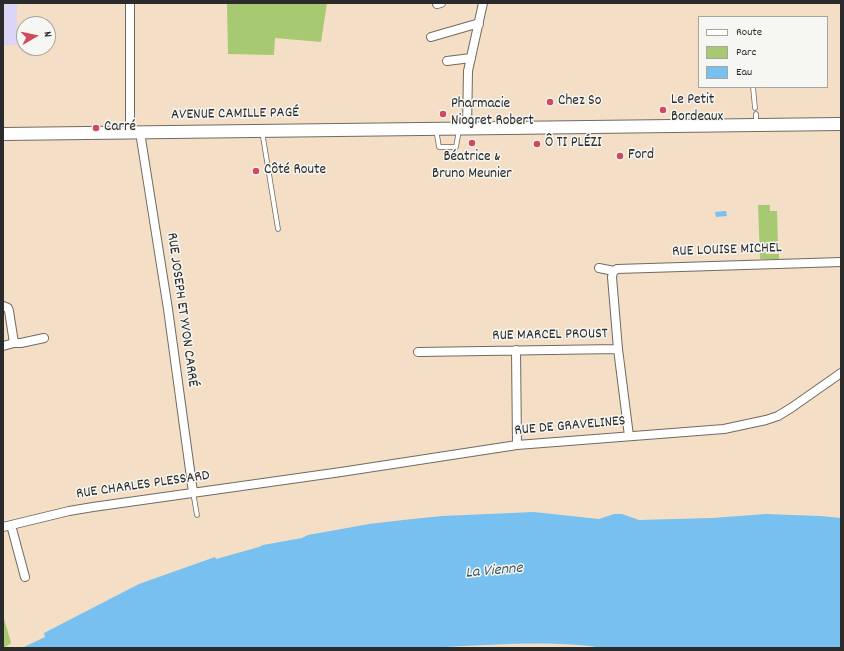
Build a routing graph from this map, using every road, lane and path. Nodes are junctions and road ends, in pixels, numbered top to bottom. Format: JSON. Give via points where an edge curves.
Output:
{"nodes":[{"id":1,"x":130,"y":3,"type":"edge"},
{"id":2,"x":483,"y":3,"type":"edge"},
{"id":3,"x":479,"y":24,"type":"junction"},
{"id":4,"x":432,"y":37,"type":"dead end"},
{"id":5,"x":471,"y":58,"type":"junction"},
{"id":6,"x":447,"y":61,"type":"dead end"},
{"id":7,"x":753,"y":88,"type":"edge"},
{"id":8,"x":755,"y":108,"type":"dead end"},
{"id":9,"x":841,"y":124,"type":"edge"},
{"id":10,"x":436,"y":129,"type":"junction"},
{"id":11,"x":463,"y":129,"type":"junction"},
{"id":12,"x":262,"y":131,"type":"junction"},
{"id":13,"x":135,"y":132,"type":"junction"},
{"id":14,"x":3,"y":134,"type":"edge"},
{"id":15,"x":278,"y":229,"type":"dead end"},
{"id":16,"x":841,"y":262,"type":"edge"},
{"id":17,"x":599,"y":268,"type":"dead end"},
{"id":18,"x":614,"y":271,"type":"junction"},
{"id":19,"x":3,"y":306,"type":"edge"},
{"id":20,"x":44,"y":338,"type":"dead end"},
{"id":21,"x":14,"y":343,"type":"junction"},
{"id":22,"x":3,"y":346,"type":"edge"},
{"id":23,"x":618,"y":349,"type":"junction"},
{"id":24,"x":516,"y":350,"type":"junction"},
{"id":25,"x":418,"y":352,"type":"dead end"},
{"id":26,"x":841,"y":373,"type":"edge"},
{"id":27,"x":629,"y":436,"type":"junction"},
{"id":28,"x":517,"y":445,"type":"junction"},
{"id":29,"x":288,"y":480,"type":"joint"},
{"id":30,"x":193,"y":492,"type":"junction"},
{"id":31,"x":197,"y":515,"type":"dead end"},
{"id":32,"x":7,"y":526,"type":"edge"},
{"id":33,"x":26,"y":577,"type":"dead end"}],
"edges":[{"from":1,"to":13,"type":"street","name":"RUE JOSEPH ET YVON CARRÉ"},
{"from":2,"to":3,"type":"street"},
{"from":3,"to":4,"type":"street"},
{"from":3,"to":5,"type":"street"},
{"from":5,"to":6,"type":"street"},
{"from":5,"to":11,"type":"street"},
{"from":7,"to":8,"type":"lane"},
{"from":9,"to":11,"type":"main road","name":"AVENUE CAMILLE PAGÉ","via":[[756,120]]},
{"from":10,"to":11,"type":"main road","name":"AVENUE CAMILLE PAGÉ"},
{"from":10,"to":11,"type":"lane","via":[[439,147],[456,147]]},
{"from":10,"to":12,"type":"main road","name":"AVENUE CAMILLE PAGÉ"},
{"from":12,"to":13,"type":"main road","name":"AVENUE CAMILLE PAGÉ"},
{"from":12,"to":15,"type":"lane"},
{"from":13,"to":14,"type":"main road","name":"AVENUE CAMILLE PAGÉ"},
{"from":13,"to":30,"type":"street","name":"RUE JOSEPH ET YVON CARRÉ","via":[[168,309]]},
{"from":16,"to":18,"type":"street","name":"RUE LOUISE MICHEL","via":[[619,268]]},
{"from":17,"to":18,"type":"street","name":"RUE LOUISE MICHEL"},
{"from":18,"to":23,"type":"street","via":[[612,277]]},
{"from":19,"to":21,"type":"street","via":[[9,311]]},
{"from":20,"to":21,"type":"street"},
{"from":21,"to":22,"type":"street"},
{"from":23,"to":24,"type":"street","name":"RUE MARCEL PROUST"},
{"from":23,"to":27,"type":"street","name":"RUE MARCEL PROUST"},
{"from":24,"to":25,"type":"street","name":"RUE MARCEL PROUST"},
{"from":24,"to":28,"type":"street"},
{"from":26,"to":27,"type":"street","name":"RUE DE GRAVELINES","via":[[772,419],[724,429]]},
{"from":27,"to":28,"type":"street","name":"RUE DE GRAVELINES"},
{"from":28,"to":29,"type":"street","name":"RUE DE GRAVELINES"},
{"from":29,"to":30,"type":"street","name":"RUE CHARLES PLESSARD"},
{"from":30,"to":31,"type":"lane"},
{"from":30,"to":32,"type":"street","name":"RUE CHARLES PLESSARD","via":[[75,510]]},
{"from":32,"to":33,"type":"street"}]}
